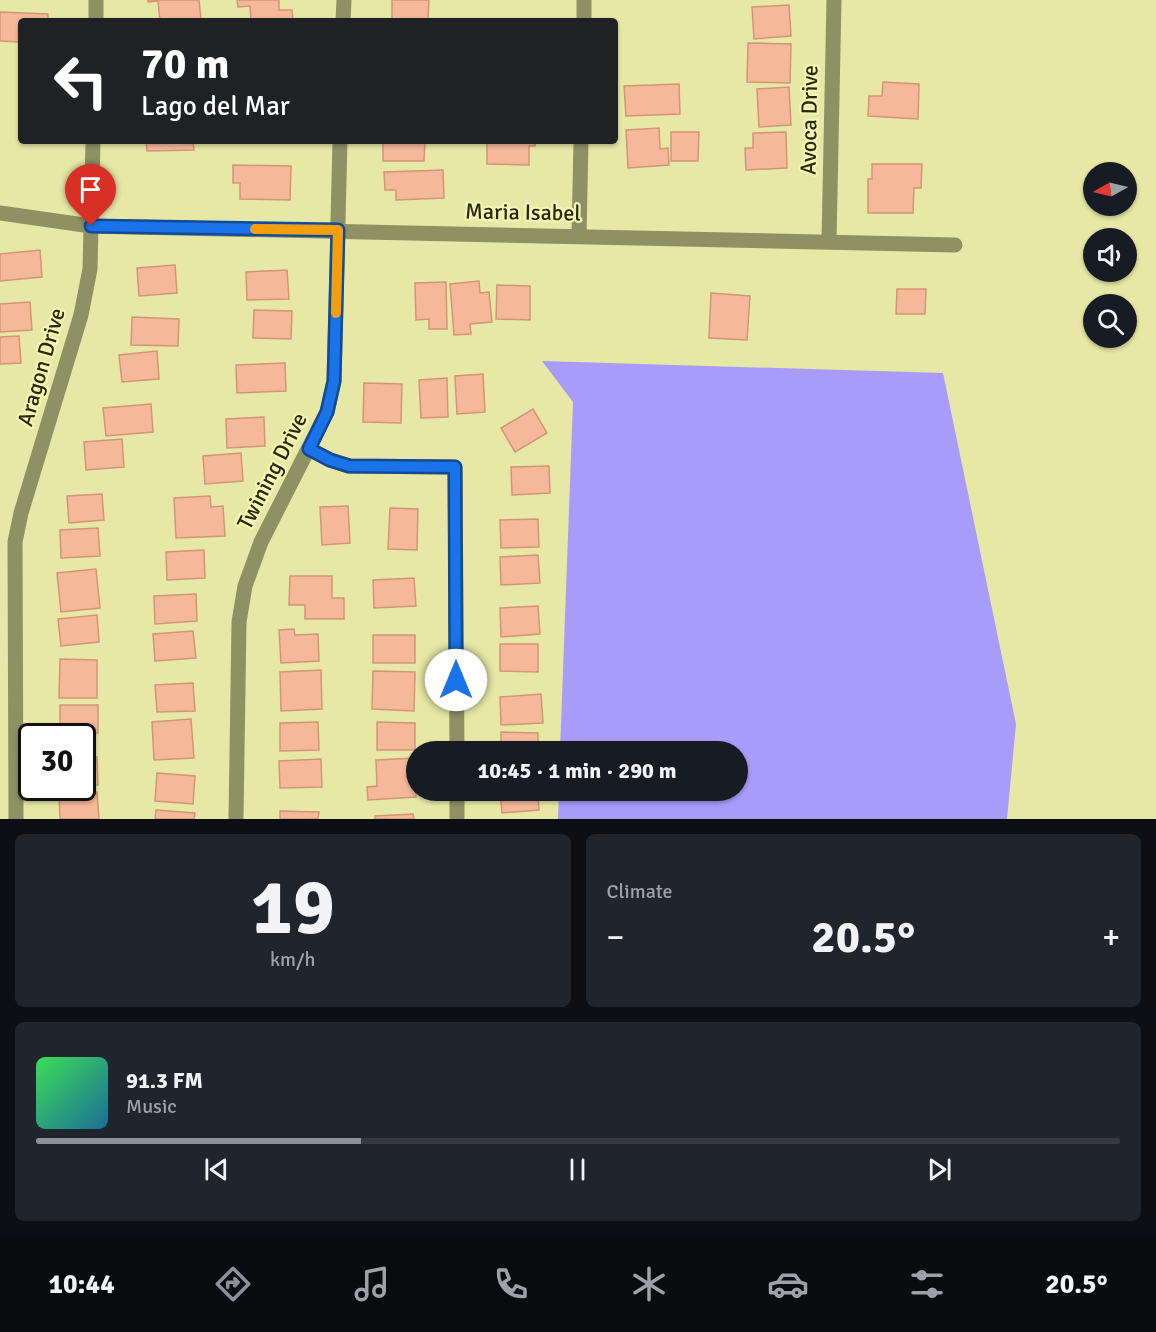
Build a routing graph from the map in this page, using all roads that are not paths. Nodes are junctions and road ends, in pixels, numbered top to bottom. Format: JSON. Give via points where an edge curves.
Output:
{"nodes":[{"id":1,"x":96,"y":0,"type":"edge"},
{"id":2,"x":344,"y":0,"type":"edge"},
{"id":3,"x":584,"y":0,"type":"edge"},
{"id":4,"x":834,"y":0,"type":"edge"},
{"id":5,"x":96,"y":18,"type":"edge"},
{"id":6,"x":343,"y":18,"type":"edge"},
{"id":7,"x":584,"y":18,"type":"edge"},
{"id":8,"x":93,"y":144,"type":"edge"},
{"id":9,"x":340,"y":144,"type":"edge"},
{"id":10,"x":581,"y":144,"type":"edge"},
{"id":11,"x":0,"y":213,"type":"edge"},
{"id":12,"x":91,"y":226,"type":"junction"},
{"id":13,"x":338,"y":230,"type":"junction"},
{"id":14,"x":579,"y":236,"type":"junction"},
{"id":15,"x":829,"y":241,"type":"junction"},
{"id":16,"x":955,"y":245,"type":"dead end"},
{"id":17,"x":309,"y":449,"type":"junction"},
{"id":18,"x":457,"y":741,"type":"edge"},
{"id":19,"x":457,"y":801,"type":"edge"},
{"id":20,"x":16,"y":819,"type":"edge"},
{"id":21,"x":236,"y":819,"type":"edge"},
{"id":22,"x":457,"y":819,"type":"edge"}],
"edges":[{"from":1,"to":5,"type":"street"},
{"from":2,"to":6,"type":"street"},
{"from":3,"to":7,"type":"street"},
{"from":4,"to":15,"type":"street","name":"Avoca Drive"},
{"from":8,"to":12,"type":"street","name":"Aragon Drive"},
{"from":9,"to":13,"type":"street","name":"Twining Drive"},
{"from":10,"to":14,"type":"street"},
{"from":11,"to":12,"type":"street","name":"Maria Isabel"},
{"from":12,"to":13,"type":"street","name":"Maria Isabel"},
{"from":12,"to":20,"type":"street","name":"Aragon Drive","via":[[90,269],[81,315],[15,542]]},
{"from":13,"to":14,"type":"street","name":"Maria Isabel"},
{"from":13,"to":17,"type":"street","name":"Twining Drive","via":[[334,381],[327,412]]},
{"from":14,"to":15,"type":"street","name":"Maria Isabel"},
{"from":15,"to":16,"type":"street","name":"Maria Isabel"},
{"from":17,"to":18,"type":"street","via":[[349,466],[455,467]]},
{"from":17,"to":21,"type":"street","name":"Twining Drive","via":[[261,542],[245,585],[239,622]]},
{"from":19,"to":22,"type":"street"}]}
